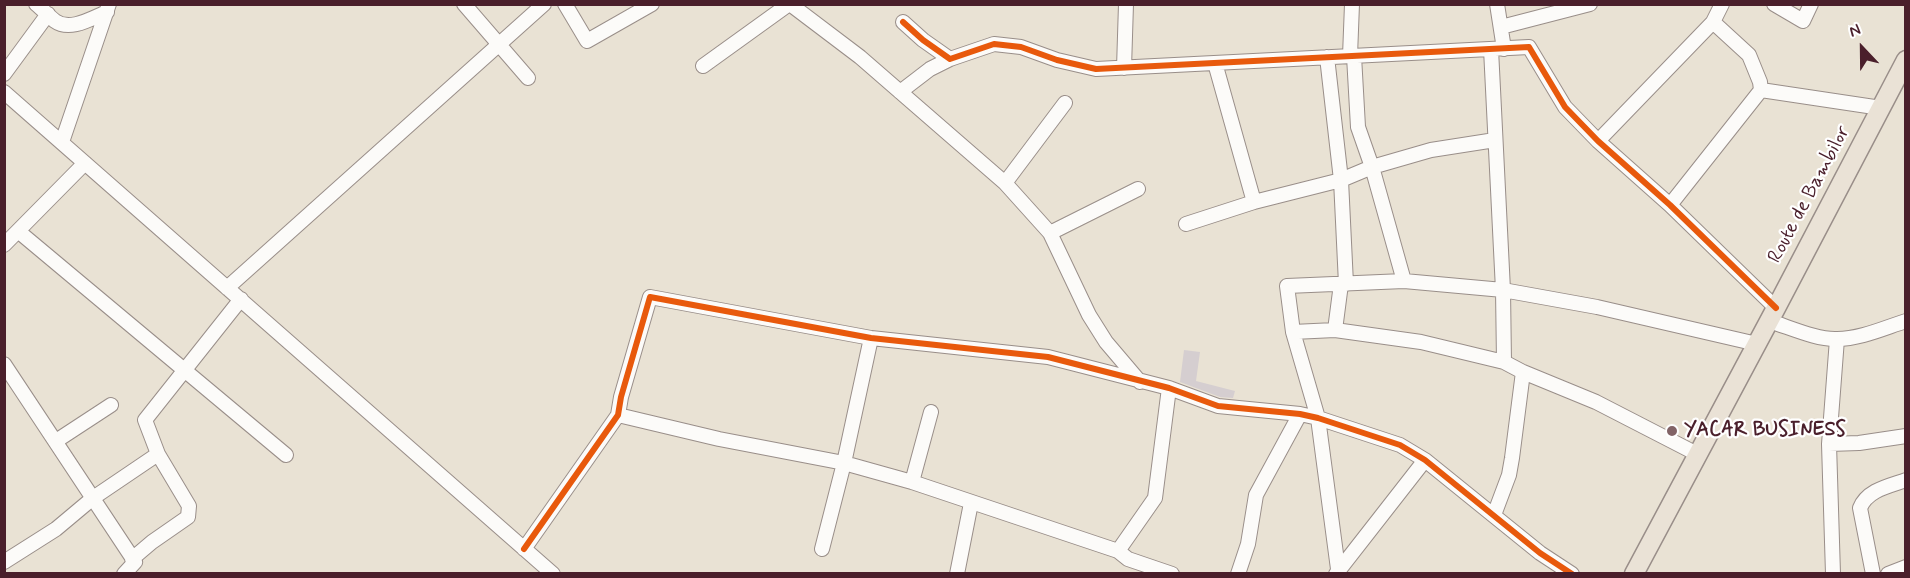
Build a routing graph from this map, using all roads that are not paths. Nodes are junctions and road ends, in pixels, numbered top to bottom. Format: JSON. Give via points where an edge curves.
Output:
{"nodes":[{"id":1,"x":36,"y":4,"type":"edge"},
{"id":2,"x":464,"y":4,"type":"edge"},
{"id":3,"x":544,"y":4,"type":"edge"},
{"id":4,"x":565,"y":4,"type":"edge"},
{"id":5,"x":652,"y":4,"type":"edge"},
{"id":6,"x":790,"y":4,"type":"edge"},
{"id":7,"x":1126,"y":4,"type":"edge"},
{"id":8,"x":1497,"y":4,"type":"edge"},
{"id":9,"x":1590,"y":4,"type":"edge"},
{"id":10,"x":1722,"y":4,"type":"edge"},
{"id":11,"x":1774,"y":4,"type":"edge"},
{"id":12,"x":1811,"y":4,"type":"edge"},
{"id":13,"x":1351,"y":5,"type":"edge"},
{"id":14,"x":108,"y":8,"type":"edge"},
{"id":15,"x":48,"y":14,"type":"junction"},
{"id":16,"x":903,"y":22,"type":"dead end"},
{"id":17,"x":1713,"y":22,"type":"junction"},
{"id":18,"x":1501,"y":27,"type":"junction"},
{"id":19,"x":499,"y":45,"type":"junction"},
{"id":20,"x":1497,"y":49,"type":"junction"},
{"id":21,"x":1352,"y":56,"type":"junction"},
{"id":22,"x":1327,"y":57,"type":"junction"},
{"id":23,"x":950,"y":59,"type":"junction"},
{"id":24,"x":1905,"y":60,"type":"edge"},
{"id":25,"x":1215,"y":63,"type":"junction"},
{"id":26,"x":703,"y":66,"type":"dead end"},
{"id":27,"x":1124,"y":68,"type":"junction"},
{"id":28,"x":4,"y":74,"type":"edge"},
{"id":29,"x":528,"y":78,"type":"dead end"},
{"id":30,"x":1761,"y":90,"type":"junction"},
{"id":31,"x":4,"y":92,"type":"edge"},
{"id":32,"x":900,"y":92,"type":"junction"},
{"id":33,"x":1065,"y":103,"type":"dead end"},
{"id":34,"x":1881,"y":108,"type":"junction"},
{"id":35,"x":1495,"y":140,"type":"junction"},
{"id":36,"x":1598,"y":141,"type":"junction"},
{"id":37,"x":62,"y":142,"type":"junction"},
{"id":38,"x":85,"y":163,"type":"junction"},
{"id":39,"x":1372,"y":166,"type":"junction"},
{"id":40,"x":1341,"y":180,"type":"junction"},
{"id":41,"x":1005,"y":183,"type":"junction"},
{"id":42,"x":1138,"y":189,"type":"dead end"},
{"id":43,"x":1254,"y":202,"type":"junction"},
{"id":44,"x":1670,"y":205,"type":"junction"},
{"id":45,"x":1186,"y":224,"type":"dead end"},
{"id":46,"x":18,"y":231,"type":"junction"},
{"id":47,"x":1050,"y":233,"type":"junction"},
{"id":48,"x":4,"y":245,"type":"edge"},
{"id":49,"x":1404,"y":281,"type":"junction"},
{"id":50,"x":1343,"y":284,"type":"junction"},
{"id":51,"x":227,"y":288,"type":"junction"},
{"id":52,"x":1503,"y":290,"type":"junction"},
{"id":53,"x":240,"y":299,"type":"junction"},
{"id":54,"x":1773,"y":314,"type":"junction"},
{"id":55,"x":1905,"y":321,"type":"edge"},
{"id":56,"x":1335,"y":330,"type":"junction"},
{"id":57,"x":1293,"y":332,"type":"junction"},
{"id":58,"x":871,"y":338,"type":"junction"},
{"id":59,"x":1837,"y":339,"type":"junction"},
{"id":60,"x":1757,"y":344,"type":"junction"},
{"id":61,"x":1504,"y":362,"type":"junction"},
{"id":62,"x":4,"y":364,"type":"edge"},
{"id":63,"x":183,"y":370,"type":"junction"},
{"id":64,"x":1523,"y":372,"type":"junction"},
{"id":65,"x":1140,"y":382,"type":"junction"},
{"id":66,"x":1169,"y":388,"type":"junction"},
{"id":67,"x":111,"y":405,"type":"dead end"},
{"id":68,"x":931,"y":412,"type":"dead end"},
{"id":69,"x":618,"y":414,"type":"junction"},
{"id":70,"x":1300,"y":414,"type":"junction"},
{"id":71,"x":1317,"y":418,"type":"junction"},
{"id":72,"x":1905,"y":436,"type":"edge"},
{"id":73,"x":56,"y":441,"type":"junction"},
{"id":74,"x":1829,"y":444,"type":"junction"},
{"id":75,"x":158,"y":454,"type":"junction"},
{"id":76,"x":286,"y":455,"type":"dead end"},
{"id":77,"x":1699,"y":455,"type":"junction"},
{"id":78,"x":1425,"y":460,"type":"junction"},
{"id":79,"x":844,"y":463,"type":"junction"},
{"id":80,"x":1905,"y":480,"type":"edge"},
{"id":81,"x":912,"y":482,"type":"junction"},
{"id":82,"x":93,"y":498,"type":"junction"},
{"id":83,"x":971,"y":503,"type":"junction"},
{"id":84,"x":1494,"y":515,"type":"junction"},
{"id":85,"x":524,"y":549,"type":"junction"},
{"id":86,"x":822,"y":549,"type":"dead end"},
{"id":87,"x":1123,"y":555,"type":"junction"},
{"id":88,"x":132,"y":559,"type":"junction"},
{"id":89,"x":4,"y":562,"type":"edge"},
{"id":90,"x":1905,"y":567,"type":"edge"},
{"id":91,"x":1337,"y":571,"type":"edge"},
{"id":92,"x":124,"y":573,"type":"edge"},
{"id":93,"x":553,"y":573,"type":"edge"},
{"id":94,"x":957,"y":573,"type":"edge"},
{"id":95,"x":1124,"y":573,"type":"edge"},
{"id":96,"x":1172,"y":573,"type":"edge"},
{"id":97,"x":1238,"y":573,"type":"edge"},
{"id":98,"x":1572,"y":573,"type":"edge"},
{"id":99,"x":1634,"y":573,"type":"edge"},
{"id":100,"x":1833,"y":573,"type":"edge"},
{"id":101,"x":1873,"y":573,"type":"edge"},
{"id":102,"x":1888,"y":573,"type":"edge"}],
"edges":[{"from":1,"to":15,"type":"street"},
{"from":2,"to":19,"type":"street"},
{"from":3,"to":19,"type":"street"},
{"from":4,"to":5,"type":"street","via":[[587,40]]},
{"from":6,"to":26,"type":"street"},
{"from":6,"to":32,"type":"street"},
{"from":7,"to":27,"type":"street"},
{"from":8,"to":18,"type":"street"},
{"from":9,"to":18,"type":"street"},
{"from":10,"to":17,"type":"street"},
{"from":11,"to":12,"type":"street","via":[[1803,21]]},
{"from":13,"to":21,"type":"street"},
{"from":14,"to":15,"type":"street","via":[[74,25],[56,22]]},
{"from":14,"to":37,"type":"street"},
{"from":15,"to":28,"type":"street"},
{"from":16,"to":23,"type":"street"},
{"from":17,"to":30,"type":"street","via":[[1749,55]]},
{"from":17,"to":36,"type":"street"},
{"from":18,"to":20,"type":"street"},
{"from":19,"to":29,"type":"street"},
{"from":19,"to":51,"type":"street"},
{"from":20,"to":21,"type":"street"},
{"from":20,"to":35,"type":"street"},
{"from":20,"to":36,"type":"street","via":[[1529,47],[1565,108]]},
{"from":21,"to":22,"type":"street"},
{"from":21,"to":39,"type":"street","via":[[1358,127]]},
{"from":22,"to":25,"type":"street"},
{"from":22,"to":40,"type":"street"},
{"from":23,"to":27,"type":"street","via":[[994,44],[1021,47],[1096,69]]},
{"from":23,"to":32,"type":"street"},
{"from":24,"to":34,"type":"main road","name":"Route de Bambilor"},
{"from":25,"to":27,"type":"street"},
{"from":25,"to":43,"type":"street"},
{"from":30,"to":34,"type":"street"},
{"from":30,"to":44,"type":"street"},
{"from":31,"to":37,"type":"street"},
{"from":32,"to":41,"type":"street"},
{"from":33,"to":41,"type":"street"},
{"from":34,"to":54,"type":"main road","name":"Route de Bambilor"},
{"from":35,"to":39,"type":"street","via":[[1431,150]]},
{"from":35,"to":52,"type":"street"},
{"from":36,"to":44,"type":"street"},
{"from":37,"to":38,"type":"street"},
{"from":38,"to":46,"type":"street"},
{"from":38,"to":51,"type":"street"},
{"from":39,"to":40,"type":"street"},
{"from":39,"to":49,"type":"street"},
{"from":40,"to":43,"type":"street"},
{"from":40,"to":50,"type":"street"},
{"from":41,"to":47,"type":"street"},
{"from":42,"to":47,"type":"street"},
{"from":43,"to":45,"type":"street"},
{"from":44,"to":54,"type":"street"},
{"from":46,"to":48,"type":"street"},
{"from":46,"to":63,"type":"street"},
{"from":47,"to":65,"type":"street","via":[[1089,315]]},
{"from":49,"to":50,"type":"street"},
{"from":49,"to":52,"type":"street"},
{"from":50,"to":56,"type":"street"},
{"from":50,"to":57,"type":"street","via":[[1287,286]]},
{"from":51,"to":53,"type":"street"},
{"from":52,"to":60,"type":"street"},
{"from":52,"to":61,"type":"street"},
{"from":53,"to":63,"type":"street"},
{"from":53,"to":85,"type":"street"},
{"from":54,"to":59,"type":"street","via":[[1815,335]]},
{"from":54,"to":60,"type":"main road","name":"Route de Bambilor"},
{"from":55,"to":59,"type":"street"},
{"from":56,"to":57,"type":"street"},
{"from":56,"to":61,"type":"street","via":[[1421,342]]},
{"from":57,"to":71,"type":"street"},
{"from":58,"to":65,"type":"street","via":[[1048,357]]},
{"from":58,"to":69,"type":"street","via":[[650,297]]},
{"from":58,"to":79,"type":"street"},
{"from":59,"to":74,"type":"street"},
{"from":60,"to":77,"type":"main road","name":"Route de Bambilor"},
{"from":61,"to":64,"type":"street"},
{"from":62,"to":73,"type":"street"},
{"from":63,"to":75,"type":"street","via":[[145,420]]},
{"from":63,"to":76,"type":"street"},
{"from":64,"to":77,"type":"street","via":[[1596,402]]},
{"from":64,"to":84,"type":"street","via":[[1509,475]]},
{"from":65,"to":66,"type":"street"},
{"from":66,"to":70,"type":"street","via":[[1218,406]]},
{"from":66,"to":87,"type":"street","via":[[1155,498]]},
{"from":67,"to":73,"type":"street"},
{"from":68,"to":81,"type":"street"},
{"from":69,"to":79,"type":"street","via":[[719,439]]},
{"from":69,"to":85,"type":"street"},
{"from":70,"to":71,"type":"street"},
{"from":70,"to":97,"type":"street","via":[[1256,495],[1248,544]]},
{"from":71,"to":78,"type":"street","via":[[1400,446]]},
{"from":71,"to":91,"type":"street"},
{"from":72,"to":74,"type":"street"},
{"from":73,"to":82,"type":"street"},
{"from":74,"to":100,"type":"street"},
{"from":75,"to":82,"type":"street"},
{"from":75,"to":88,"type":"street","via":[[189,506],[188,517]]},
{"from":77,"to":99,"type":"main road","name":"Route de Bambilor"},
{"from":78,"to":84,"type":"street"},
{"from":78,"to":91,"type":"street"},
{"from":79,"to":81,"type":"street"},
{"from":79,"to":86,"type":"street"},
{"from":80,"to":101,"type":"street","via":[[1872,493],[1860,508]]},
{"from":81,"to":83,"type":"street"},
{"from":82,"to":88,"type":"street"},
{"from":82,"to":89,"type":"street","via":[[56,529]]},
{"from":83,"to":87,"type":"street"},
{"from":83,"to":94,"type":"street"},
{"from":84,"to":98,"type":"street","via":[[1540,553]]},
{"from":85,"to":93,"type":"street"},
{"from":87,"to":95,"type":"street"},
{"from":87,"to":96,"type":"street"},
{"from":88,"to":92,"type":"street","via":[[135,562]]},
{"from":90,"to":102,"type":"street"}]}
